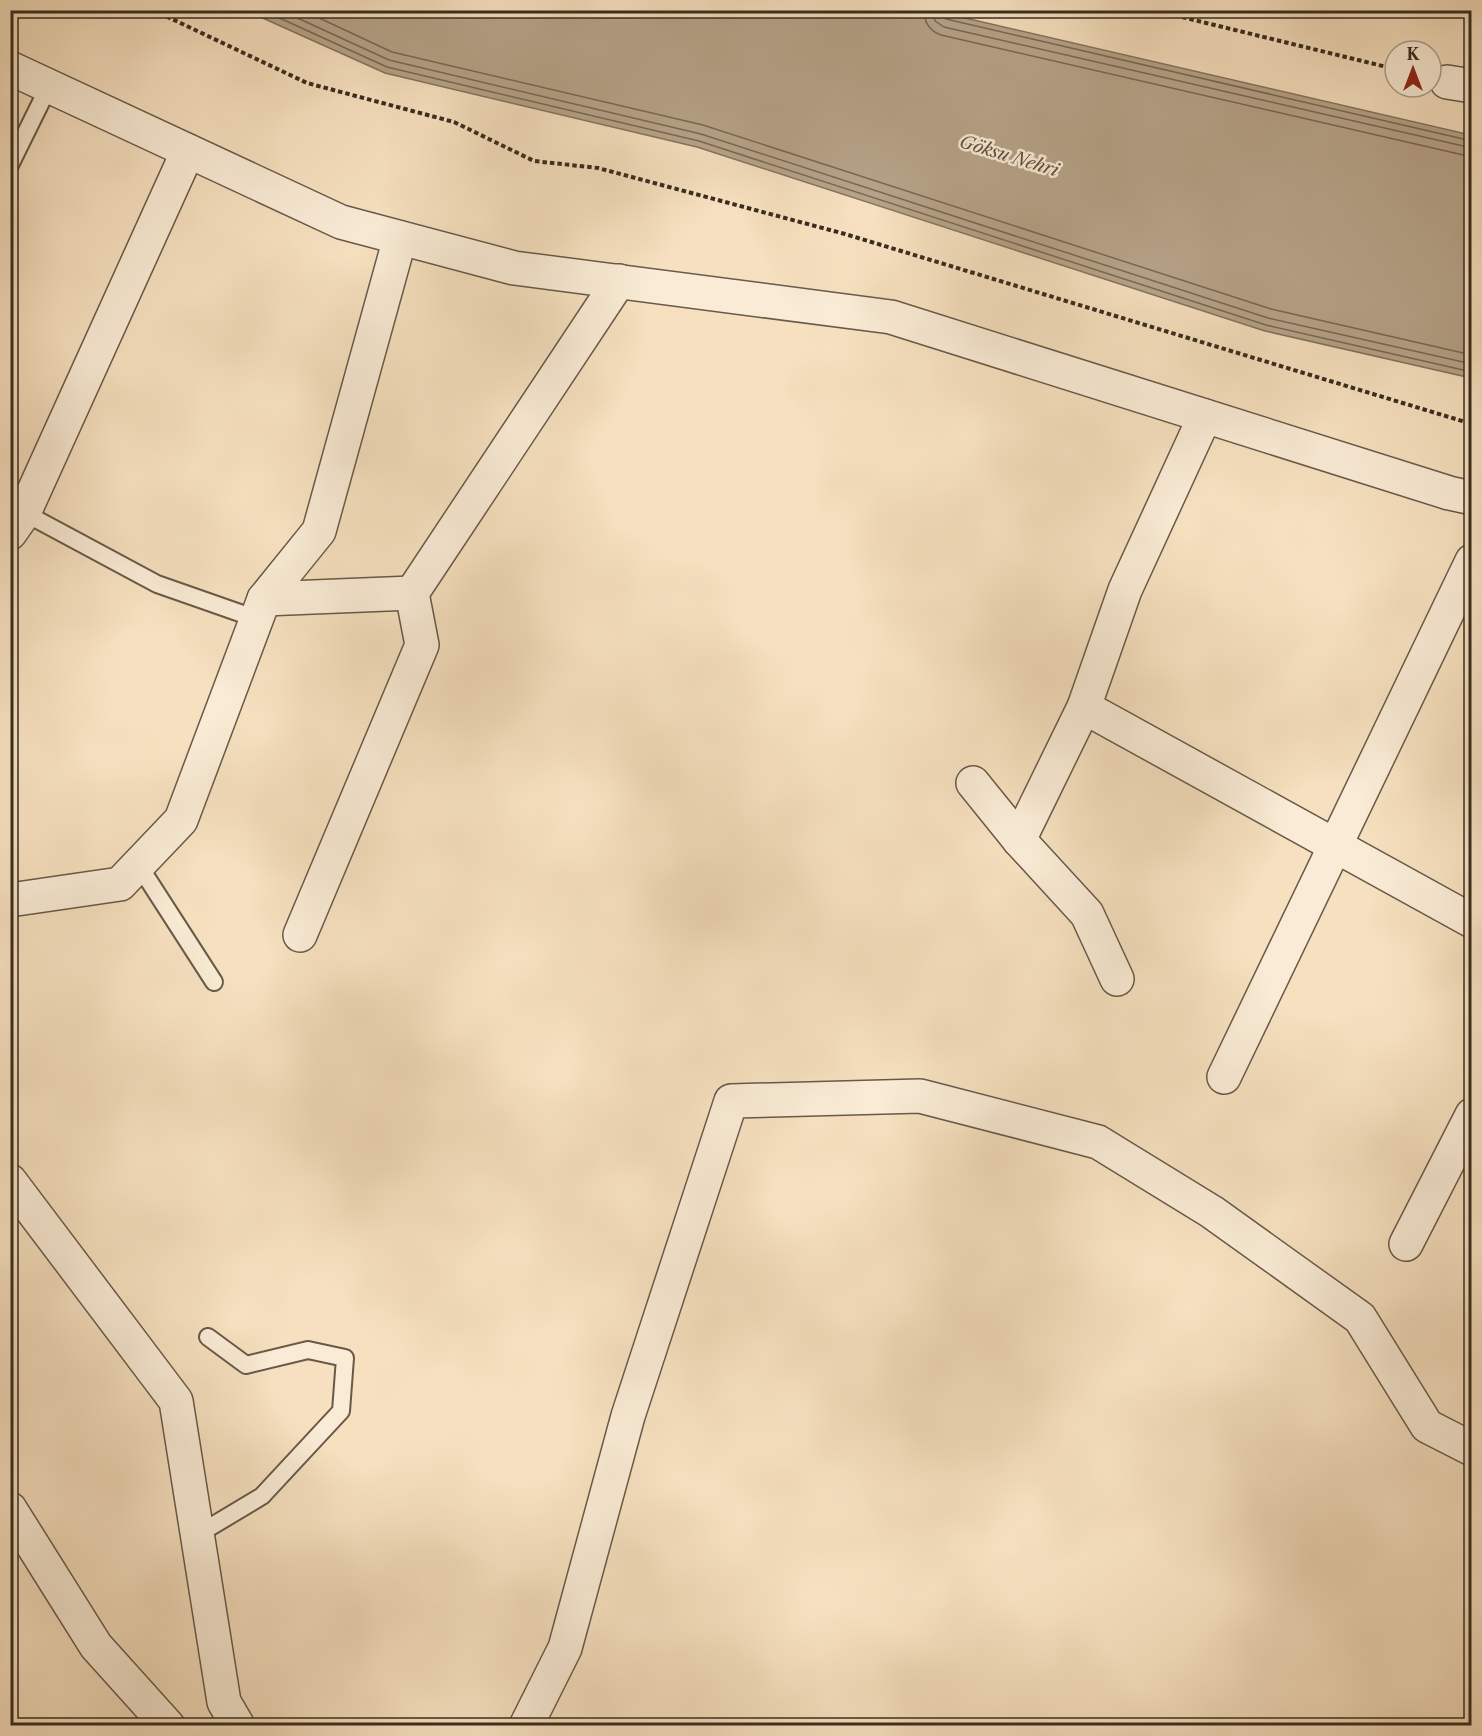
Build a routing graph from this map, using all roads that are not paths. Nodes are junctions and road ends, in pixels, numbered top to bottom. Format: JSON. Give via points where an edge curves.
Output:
{"nodes":[{"id":1,"x":10,"y":68,"type":"edge"},
{"id":2,"x":49,"y":86,"type":"junction"},
{"id":3,"x":188,"y":151,"type":"junction"},
{"id":4,"x":10,"y":165,"type":"edge"},
{"id":5,"x":400,"y":238,"type":"junction"},
{"id":6,"x":619,"y":281,"type":"junction"},
{"id":7,"x":1204,"y":416,"type":"junction"},
{"id":8,"x":1472,"y":498,"type":"edge"},
{"id":9,"x":15,"y":517,"type":"edge"},
{"id":10,"x":1472,"y":561,"type":"edge"},
{"id":11,"x":412,"y":593,"type":"junction"},
{"id":12,"x":260,"y":609,"type":"junction"},
{"id":13,"x":1084,"y":707,"type":"junction"},
{"id":14,"x":973,"y":783,"type":"dead end"},
{"id":15,"x":1019,"y":840,"type":"junction"},
{"id":16,"x":1336,"y":845,"type":"junction"},
{"id":17,"x":138,"y":864,"type":"junction"},
{"id":18,"x":10,"y":900,"type":"edge"},
{"id":19,"x":1472,"y":921,"type":"edge"},
{"id":20,"x":300,"y":935,"type":"dead end"},
{"id":21,"x":1117,"y":979,"type":"dead end"},
{"id":22,"x":214,"y":982,"type":"dead end"},
{"id":23,"x":1224,"y":1077,"type":"dead end"},
{"id":24,"x":1472,"y":1115,"type":"edge"},
{"id":25,"x":10,"y":1181,"type":"edge"},
{"id":26,"x":1406,"y":1244,"type":"dead end"},
{"id":27,"x":208,"y":1337,"type":"dead end"},
{"id":28,"x":1472,"y":1449,"type":"edge"},
{"id":29,"x":10,"y":1509,"type":"edge"},
{"id":30,"x":197,"y":1536,"type":"junction"},
{"id":31,"x":168,"y":1725,"type":"edge"},
{"id":32,"x":238,"y":1725,"type":"edge"},
{"id":33,"x":526,"y":1725,"type":"edge"}],
"edges":[{"from":1,"to":2,"type":"street"},
{"from":2,"to":3,"type":"street"},
{"from":2,"to":4,"type":"lane"},
{"from":3,"to":5,"type":"street","via":[[341,222]]},
{"from":3,"to":9,"type":"street"},
{"from":5,"to":6,"type":"street","via":[[514,268]]},
{"from":5,"to":12,"type":"street","via":[[319,531]]},
{"from":6,"to":7,"type":"street","via":[[891,317]]},
{"from":6,"to":11,"type":"street"},
{"from":7,"to":8,"type":"street"},
{"from":7,"to":13,"type":"street","via":[[1125,590]]},
{"from":9,"to":12,"type":"lane","via":[[157,584]]},
{"from":10,"to":16,"type":"street"},
{"from":11,"to":12,"type":"street"},
{"from":11,"to":20,"type":"street","via":[[422,645]]},
{"from":12,"to":17,"type":"street","via":[[181,820]]},
{"from":13,"to":15,"type":"street"},
{"from":13,"to":16,"type":"street"},
{"from":14,"to":15,"type":"street"},
{"from":15,"to":21,"type":"street","via":[[1087,914]]},
{"from":16,"to":19,"type":"street"},
{"from":16,"to":23,"type":"street"},
{"from":17,"to":18,"type":"street","via":[[120,884]]},
{"from":17,"to":22,"type":"lane"},
{"from":24,"to":26,"type":"street"},
{"from":25,"to":30,"type":"street","via":[[176,1401]]},
{"from":27,"to":30,"type":"lane","via":[[246,1365],[308,1350],[345,1358],[340,1411],[262,1496]]},
{"from":28,"to":33,"type":"street","via":[[1427,1426],[1360,1318],[1212,1212],[1098,1142],[920,1096],[731,1101],[628,1416],[565,1648]]},
{"from":29,"to":31,"type":"street","via":[[96,1646]]},
{"from":30,"to":32,"type":"street","via":[[224,1702]]}]}
